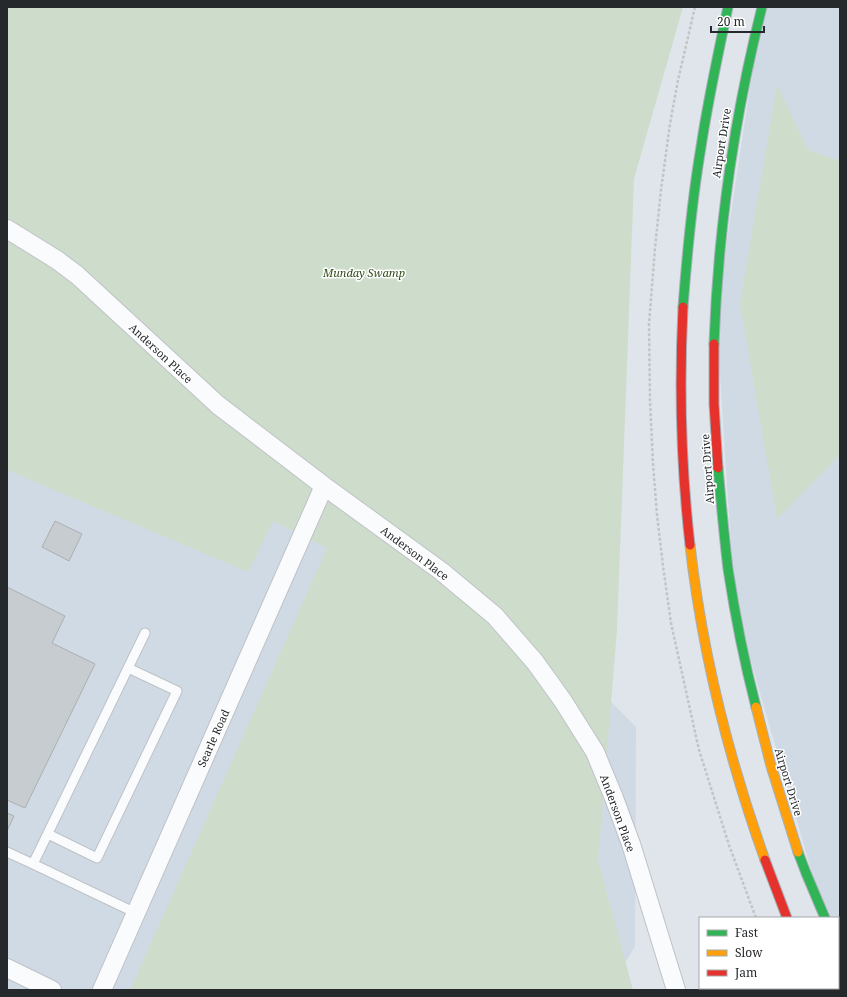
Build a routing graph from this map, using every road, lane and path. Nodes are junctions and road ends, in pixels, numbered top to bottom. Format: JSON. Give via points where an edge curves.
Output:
{"nodes":[{"id":1,"x":728,"y":7,"type":"edge"},
{"id":2,"x":732,"y":7,"type":"edge"},
{"id":3,"x":762,"y":7,"type":"edge"},
{"id":4,"x":709,"y":97,"type":"junction"},
{"id":5,"x":7,"y":229,"type":"edge"},
{"id":6,"x":324,"y":486,"type":"junction"},
{"id":7,"x":145,"y":633,"type":"dead end"},
{"id":8,"x":128,"y":668,"type":"junction"},
{"id":9,"x":48,"y":834,"type":"junction"},
{"id":10,"x":7,"y":852,"type":"edge"},
{"id":11,"x":33,"y":864,"type":"junction"},
{"id":12,"x":136,"y":913,"type":"junction"},
{"id":13,"x":786,"y":917,"type":"edge"},
{"id":14,"x":825,"y":917,"type":"edge"},
{"id":15,"x":7,"y":968,"type":"edge"},
{"id":16,"x":52,"y":990,"type":"edge"},
{"id":17,"x":102,"y":990,"type":"edge"},
{"id":18,"x":676,"y":990,"type":"edge"}],
"edges":[{"from":1,"to":4,"type":"highway"},
{"from":2,"to":4,"type":"highway"},
{"from":3,"to":14,"type":"highway","name":"Airport Drive","via":[[739,105],[727,178],[720,245],[714,390],[717,453],[733,600],[747,670],[763,739],[782,802],[801,860]]},
{"from":4,"to":13,"type":"highway","name":"Airport Drive","via":[[698,162],[683,316],[681,427],[688,530],[703,636],[724,728],[751,822]]},
{"from":5,"to":6,"type":"street","name":"Anderson Place","via":[[77,275],[218,405]]},
{"from":6,"to":12,"type":"street","name":"Searle Road"},
{"from":6,"to":18,"type":"street","name":"Anderson Place","via":[[441,571],[494,616],[535,662],[563,701],[595,752],[614,798],[631,844]]},
{"from":7,"to":8,"type":"lane"},
{"from":8,"to":9,"type":"lane"},
{"from":8,"to":9,"type":"lane","via":[[177,691],[97,858]]},
{"from":9,"to":11,"type":"lane"},
{"from":10,"to":11,"type":"lane"},
{"from":11,"to":12,"type":"lane"},
{"from":12,"to":17,"type":"street","name":"Searle Road"},
{"from":15,"to":16,"type":"street"}]}
